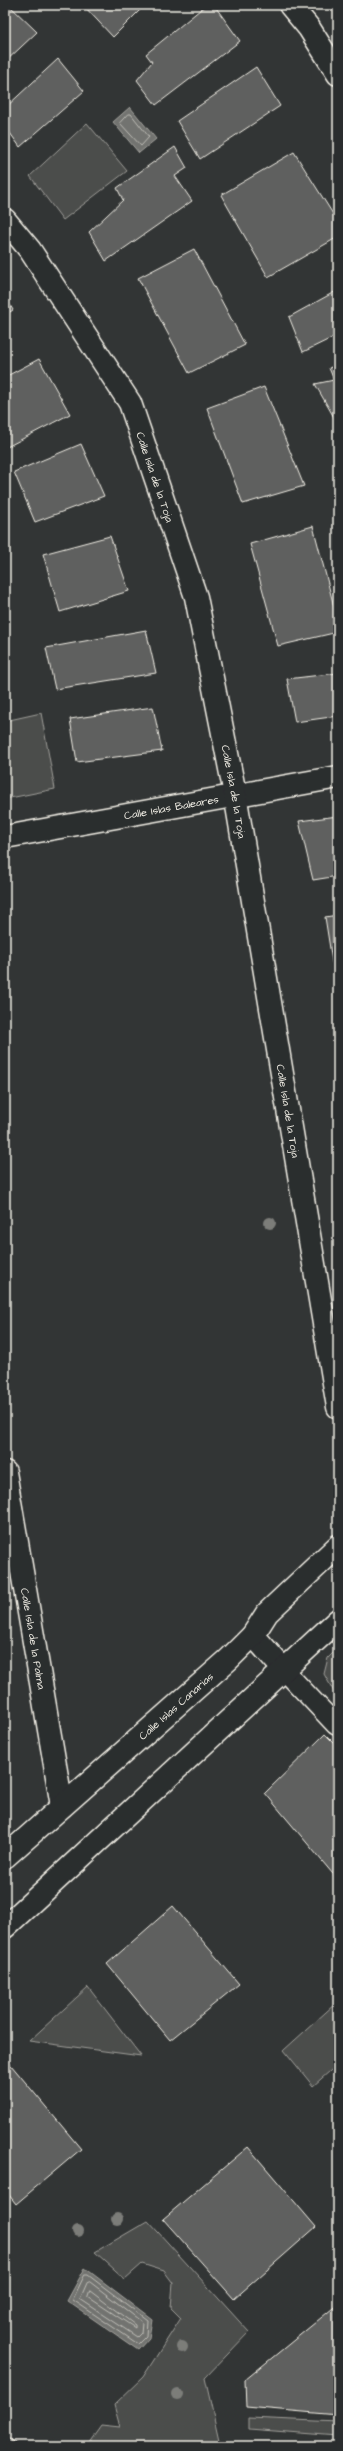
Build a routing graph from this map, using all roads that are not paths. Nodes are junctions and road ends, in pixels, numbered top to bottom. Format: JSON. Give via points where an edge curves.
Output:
{"nodes":[{"id":1,"x":290,"y":5,"type":"edge"},
{"id":2,"x":338,"y":74,"type":"edge"},
{"id":3,"x":5,"y":220,"type":"edge"},
{"id":4,"x":338,"y":777,"type":"edge"},
{"id":5,"x":235,"y":794,"type":"junction"},
{"id":6,"x":5,"y":837,"type":"edge"},
{"id":7,"x":338,"y":1406,"type":"edge"},
{"id":8,"x":5,"y":1472,"type":"edge"},
{"id":9,"x":338,"y":1546,"type":"edge"},
{"id":10,"x":338,"y":1620,"type":"edge"},
{"id":11,"x":253,"y":1635,"type":"junction"},
{"id":12,"x":284,"y":1670,"type":"junction"},
{"id":13,"x":336,"y":1725,"type":"dead end"},
{"id":14,"x":62,"y":1806,"type":"junction"},
{"id":15,"x":5,"y":1858,"type":"edge"},
{"id":16,"x":5,"y":1927,"type":"edge"}],
"edges":[{"from":1,"to":2,"type":"street","via":[[309,28]]},
{"from":3,"to":5,"type":"street","name":"Calle Isla de la Toja","via":[[30,250],[130,403],[196,597]]},
{"from":4,"to":5,"type":"street","name":"Calle Islas Baleares"},
{"from":5,"to":6,"type":"street","name":"Calle Islas Baleares"},
{"from":5,"to":7,"type":"street","name":"Calle Isla de la Toja"},
{"from":8,"to":14,"type":"street","name":"Calle Isla de la Palma"},
{"from":9,"to":11,"type":"street","name":"Calle Islas Canarias","via":[[267,1613]]},
{"from":10,"to":12,"type":"street"},
{"from":11,"to":12,"type":"street"},
{"from":11,"to":14,"type":"street","name":"Calle Islas Canarias"},
{"from":12,"to":13,"type":"lane"},
{"from":12,"to":16,"type":"street"},
{"from":14,"to":15,"type":"street","name":"Calle Islas Canarias"}]}
